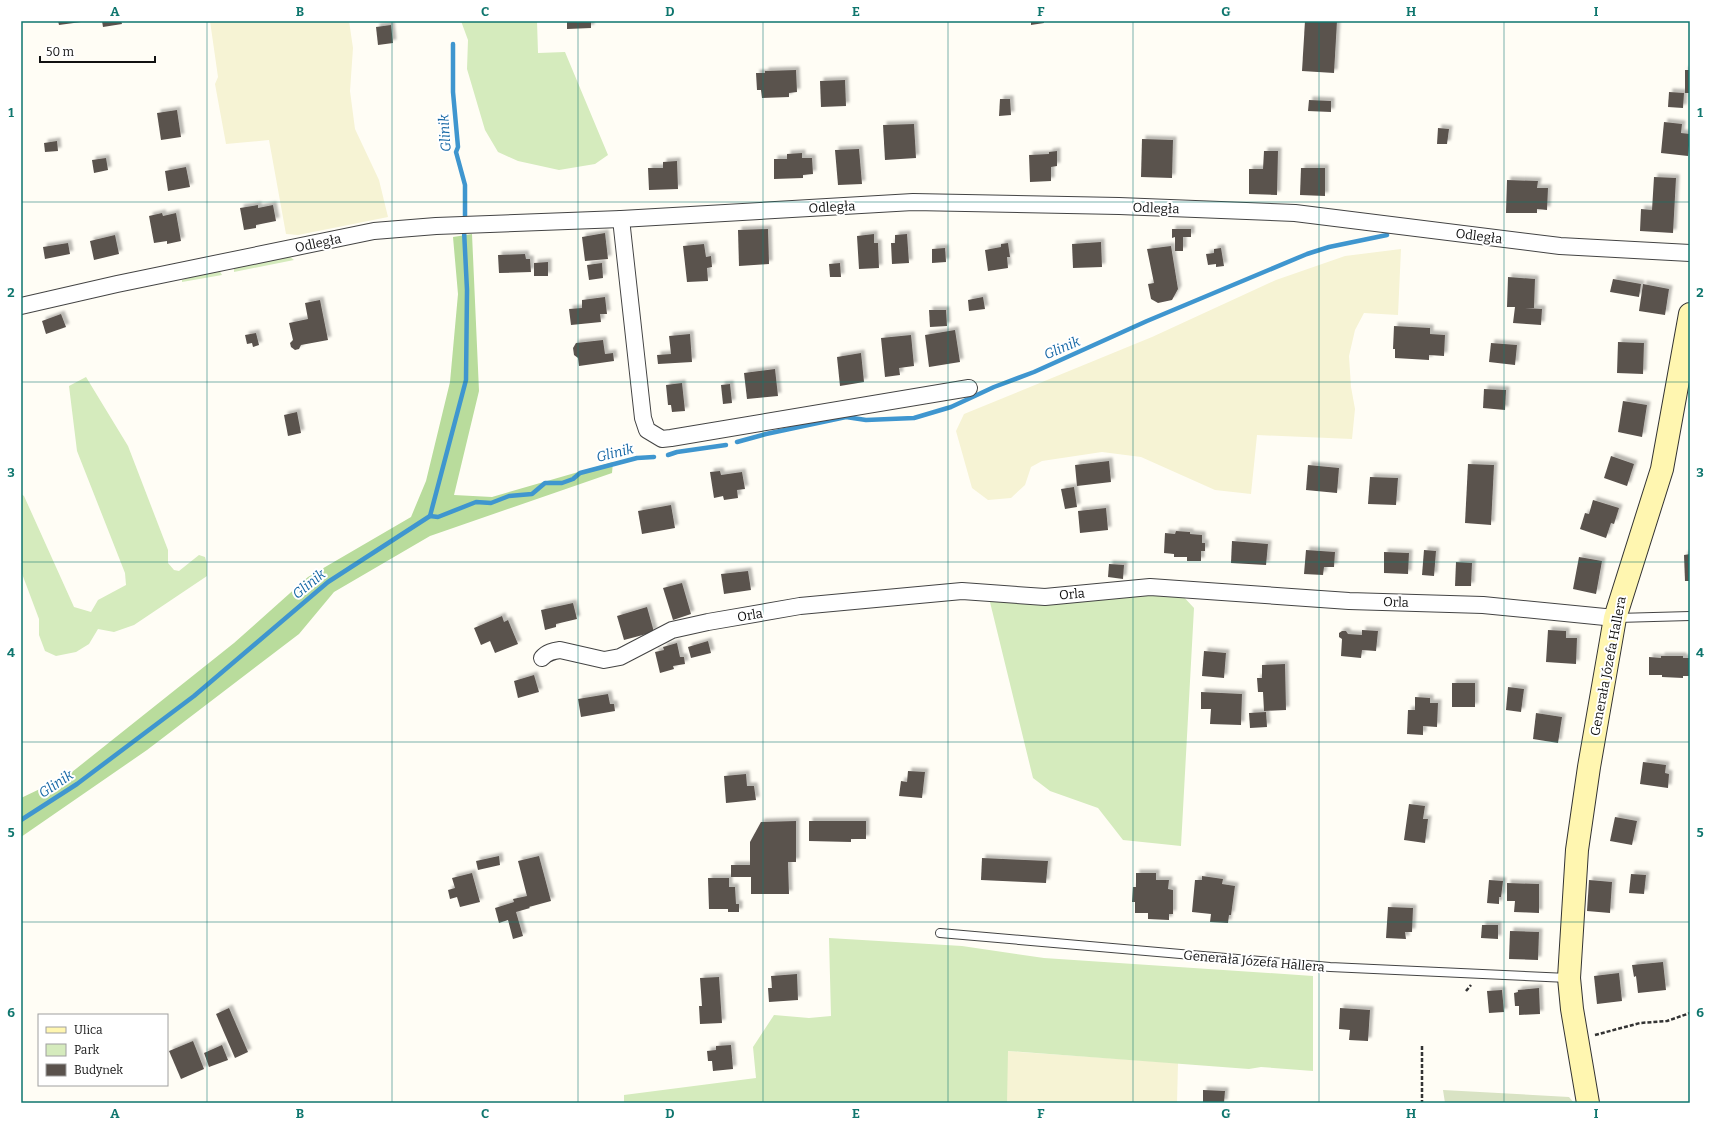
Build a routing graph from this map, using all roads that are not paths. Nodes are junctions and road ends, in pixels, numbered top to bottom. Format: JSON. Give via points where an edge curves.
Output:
{"nodes":[{"id":1,"x":621,"y":219,"type":"junction"},
{"id":2,"x":1690,"y":253,"type":"edge"},
{"id":3,"x":21,"y":306,"type":"edge"},
{"id":4,"x":1690,"y":314,"type":"edge"},
{"id":5,"x":969,"y":388,"type":"dead end"},
{"id":6,"x":1690,"y":616,"type":"edge"},
{"id":7,"x":1615,"y":618,"type":"junction"},
{"id":8,"x":542,"y":658,"type":"dead end"},
{"id":9,"x":940,"y":933,"type":"dead end"},
{"id":10,"x":1569,"y":978,"type":"junction"},
{"id":11,"x":1588,"y":1103,"type":"edge"}],
"edges":[{"from":1,"to":2,"type":"street","name":"Odległa","via":[[913,202],[1119,206],[1295,213],[1560,246]]},
{"from":1,"to":3,"type":"street","name":"Odległa","via":[[460,224],[374,231]]},
{"from":1,"to":5,"type":"street","via":[[643,418],[647,430],[662,439]]},
{"from":4,"to":7,"type":"street","name":"Generała Józefa Hallera","via":[[1662,469]]},
{"from":6,"to":7,"type":"lane"},
{"from":7,"to":8,"type":"street","name":"Orla","via":[[1483,605],[1349,601],[1150,587],[1045,597],[962,591],[800,606],[708,622],[672,630],[611,659],[604,660],[560,650],[554,650]]},
{"from":7,"to":10,"type":"street","name":"Generała Józefa Hallera","via":[[1577,850]]},
{"from":9,"to":10,"type":"lane","name":"Generała Józefa Hallera","via":[[1330,967]]},
{"from":10,"to":11,"type":"street","name":"Generała Józefa Hallera"}]}
